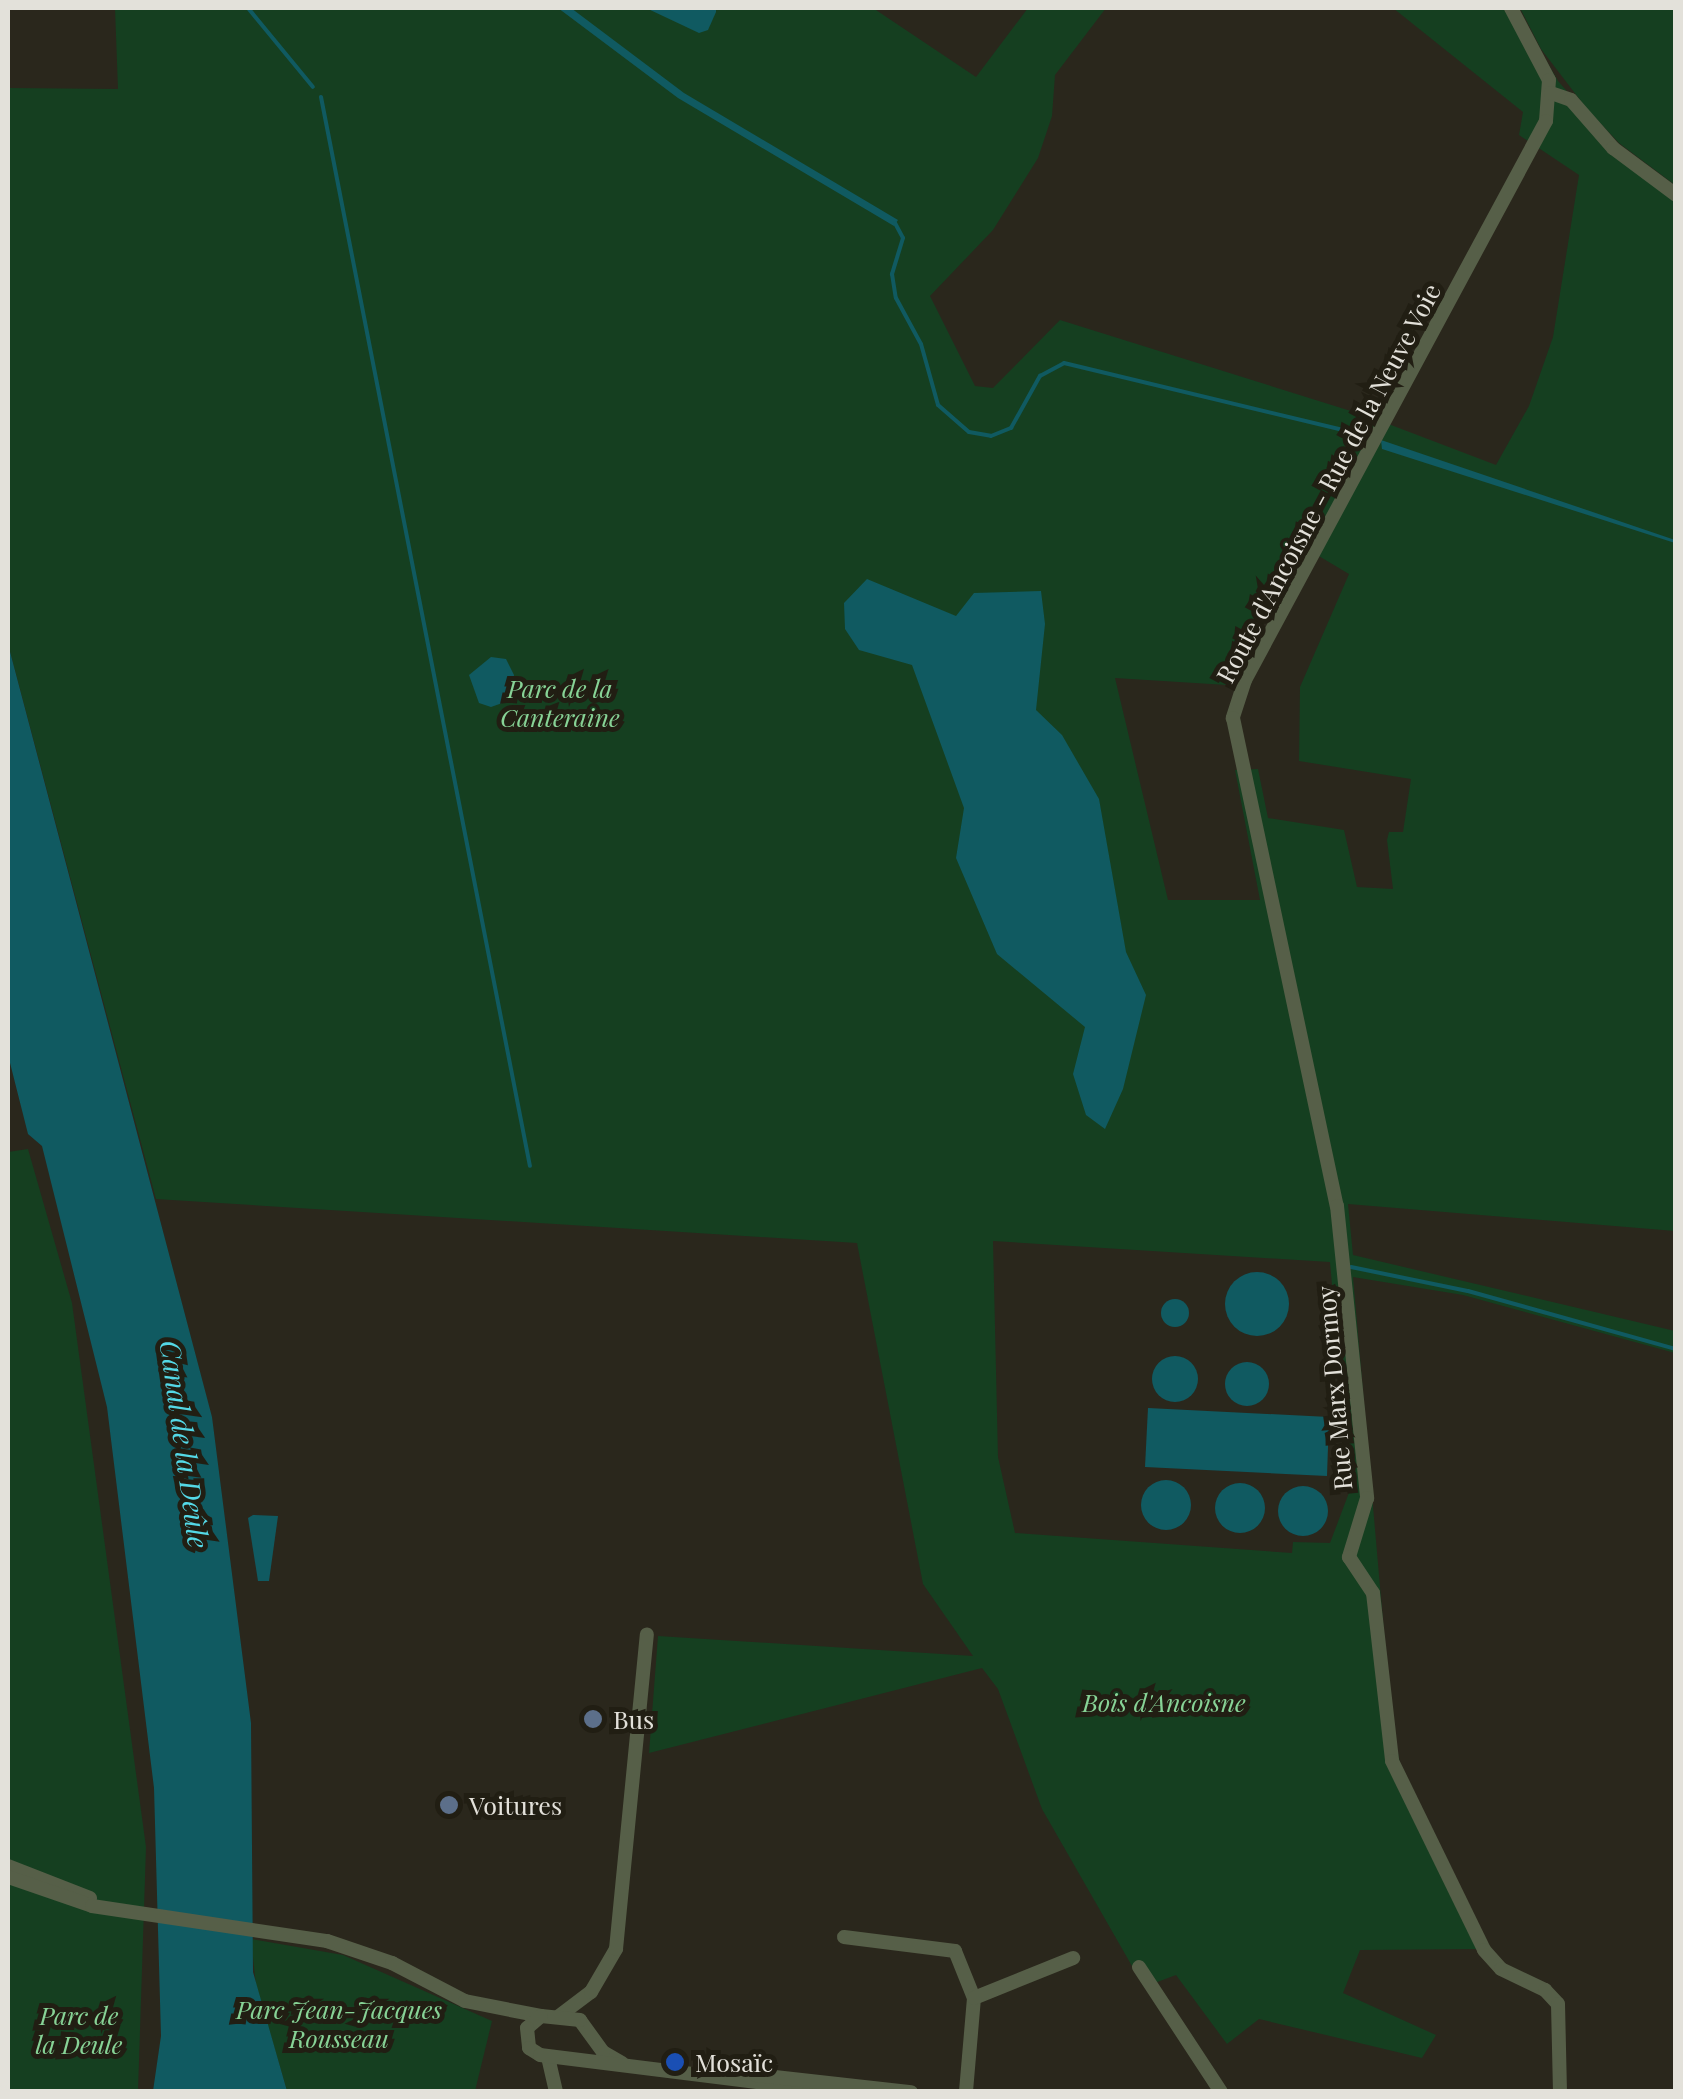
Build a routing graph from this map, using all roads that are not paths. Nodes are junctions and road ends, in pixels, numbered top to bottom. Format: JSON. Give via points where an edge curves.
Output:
{"nodes":[{"id":1,"x":1512,"y":8,"type":"edge"},
{"id":2,"x":1551,"y":93,"type":"junction"},
{"id":3,"x":1676,"y":195,"type":"edge"},
{"id":4,"x":1344,"y":1264,"type":"joint"},
{"id":5,"x":647,"y":1635,"type":"dead end"},
{"id":6,"x":8,"y":1866,"type":"edge"},
{"id":7,"x":8,"y":1877,"type":"edge"},
{"id":8,"x":140,"y":1910,"type":"junction"},
{"id":9,"x":844,"y":1937,"type":"dead end"},
{"id":10,"x":1072,"y":1958,"type":"dead end"},
{"id":11,"x":1139,"y":1967,"type":"dead end"},
{"id":12,"x":591,"y":1992,"type":"junction"},
{"id":13,"x":974,"y":1998,"type":"junction"},
{"id":14,"x":497,"y":2012,"type":"junction"},
{"id":15,"x":541,"y":2016,"type":"junction"},
{"id":16,"x":558,"y":2017,"type":"junction"},
{"id":17,"x":590,"y":2032,"type":"junction"},
{"id":18,"x":526,"y":2038,"type":"junction"},
{"id":19,"x":548,"y":2056,"type":"junction"},
{"id":20,"x":575,"y":2060,"type":"junction"},
{"id":21,"x":622,"y":2064,"type":"junction"},
{"id":22,"x":557,"y":2084,"type":"edge"},
{"id":23,"x":911,"y":2092,"type":"edge"},
{"id":24,"x":966,"y":2092,"type":"edge"},
{"id":25,"x":1221,"y":2092,"type":"edge"},
{"id":26,"x":1560,"y":2092,"type":"edge"}],
"edges":[{"from":1,"to":2,"type":"street"},
{"from":2,"to":3,"type":"street","via":[[1572,100],[1613,148]]},
{"from":2,"to":4,"type":"street","name":"Route d'Ancoisne - Rue de la Neuve Voie","via":[[1542,131],[1233,710]]},
{"from":4,"to":26,"type":"street","name":"Rue Marx Dormoy","via":[[1367,1498],[1349,1557],[1375,1600],[1392,1761],[1484,1950],[1501,1970],[1558,2004]]},
{"from":5,"to":12,"type":"street","via":[[616,1950]]},
{"from":6,"to":8,"type":"street"},
{"from":7,"to":8,"type":"street","via":[[71,1902]]},
{"from":8,"to":14,"type":"street","via":[[366,1953]]},
{"from":9,"to":13,"type":"street","via":[[952,1948]]},
{"from":10,"to":13,"type":"street"},
{"from":11,"to":25,"type":"street"},
{"from":12,"to":16,"type":"street"},
{"from":12,"to":17,"type":"street"},
{"from":13,"to":24,"type":"street"},
{"from":14,"to":15,"type":"street"},
{"from":14,"to":18,"type":"street"},
{"from":15,"to":16,"type":"street"},
{"from":15,"to":18,"type":"street","via":[[530,2022]]},
{"from":16,"to":17,"type":"street"},
{"from":17,"to":20,"type":"street"},
{"from":17,"to":21,"type":"street"},
{"from":18,"to":19,"type":"street","via":[[534,2053]]},
{"from":19,"to":20,"type":"street"},
{"from":19,"to":22,"type":"street"},
{"from":20,"to":21,"type":"street"},
{"from":20,"to":22,"type":"street"},
{"from":21,"to":23,"type":"street","via":[[798,2087]]}]}
